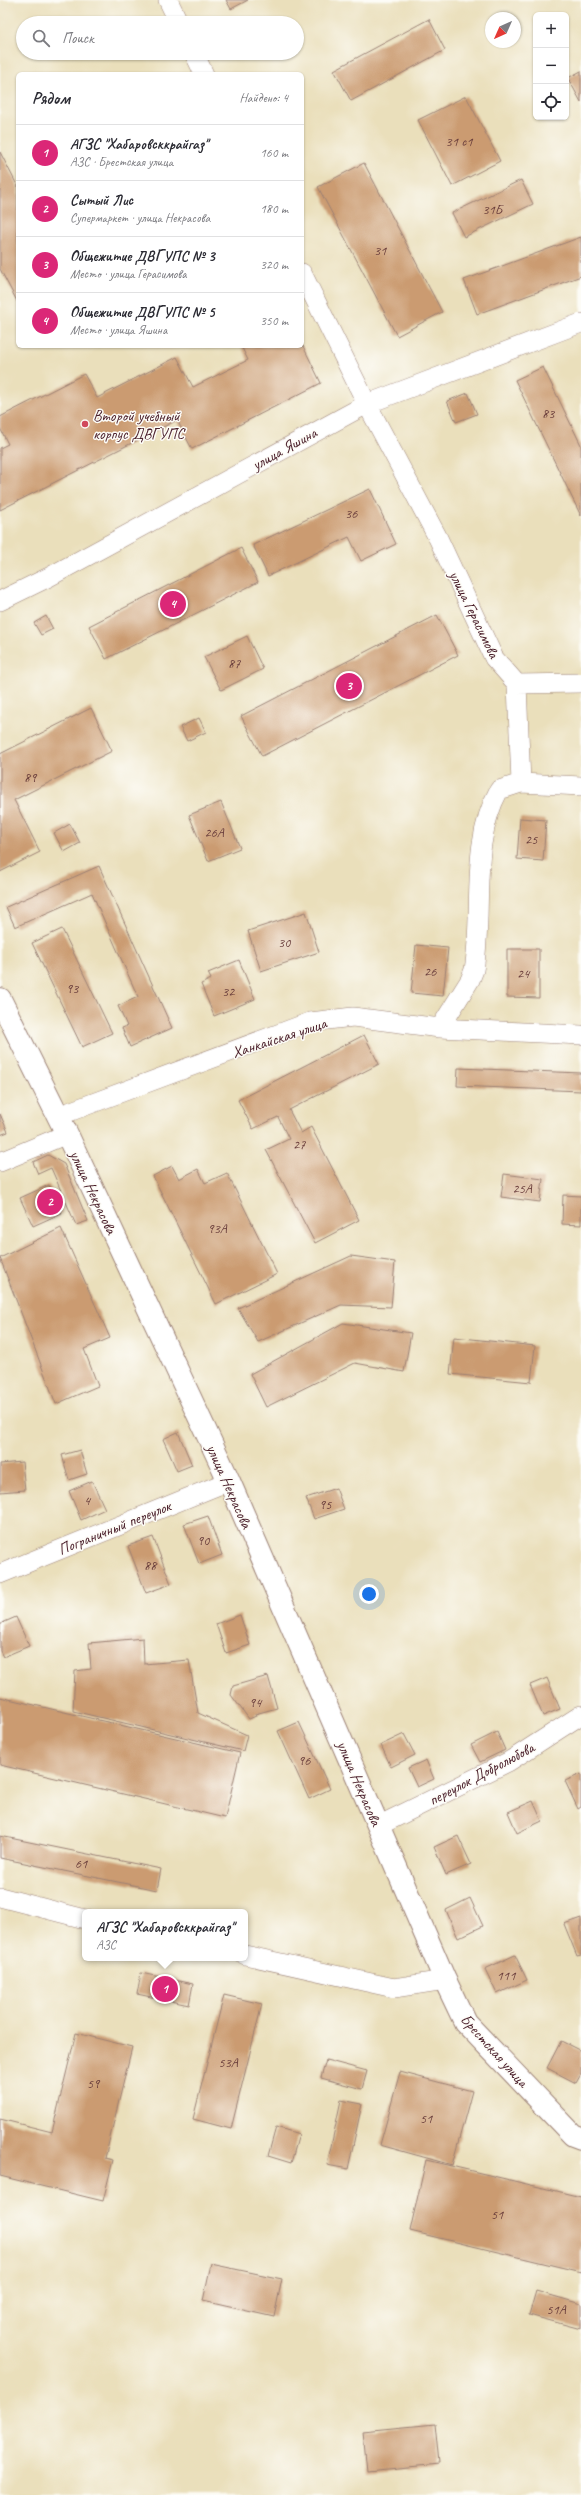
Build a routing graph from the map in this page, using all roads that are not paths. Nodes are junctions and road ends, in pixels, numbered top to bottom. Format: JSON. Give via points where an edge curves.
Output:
{"nodes":[{"id":1,"x":168,"y":0,"type":"edge"},
{"id":2,"x":176,"y":16,"type":"edge"},
{"id":3,"x":197,"y":60,"type":"edge"},
{"id":4,"x":203,"y":72,"type":"edge"},
{"id":5,"x":304,"y":276,"type":"edge"},
{"id":6,"x":581,"y":323,"type":"edge"},
{"id":7,"x":367,"y":404,"type":"junction"},
{"id":8,"x":0,"y":601,"type":"edge"},
{"id":9,"x":581,"y":683,"type":"edge"},
{"id":10,"x":517,"y":684,"type":"junction"},
{"id":11,"x":521,"y":783,"type":"junction"},
{"id":12,"x":581,"y":786,"type":"edge"},
{"id":13,"x":0,"y":999,"type":"edge"},
{"id":14,"x":440,"y":1028,"type":"junction"},
{"id":15,"x":581,"y":1035,"type":"edge"},
{"id":16,"x":63,"y":1125,"type":"junction"},
{"id":17,"x":0,"y":1162,"type":"edge"},
{"id":18,"x":229,"y":1481,"type":"junction"},
{"id":19,"x":0,"y":1574,"type":"edge"},
{"id":20,"x":581,"y":1716,"type":"edge"},
{"id":21,"x":378,"y":1826,"type":"junction"},
{"id":22,"x":0,"y":1898,"type":"edge"},
{"id":23,"x":82,"y":1918,"type":"edge"},
{"id":24,"x":248,"y":1956,"type":"edge"},
{"id":25,"x":445,"y":1980,"type":"junction"},
{"id":26,"x":581,"y":2138,"type":"edge"}],
"edges":[{"from":1,"to":2,"type":"street"},
{"from":3,"to":4,"type":"street"},
{"from":5,"to":7,"type":"street","name":"улица Герасимова"},
{"from":6,"to":7,"type":"street","name":"улица Яшина"},
{"from":7,"to":8,"type":"street","name":"улица Яшина"},
{"from":7,"to":10,"type":"street","name":"улица Герасимова","via":[[438,538],[494,658]]},
{"from":9,"to":10,"type":"street"},
{"from":10,"to":11,"type":"street"},
{"from":11,"to":12,"type":"street"},
{"from":11,"to":14,"type":"street","via":[[499,790],[492,803],[478,868],[474,970]]},
{"from":13,"to":16,"type":"street","name":"улица Некрасова"},
{"from":14,"to":15,"type":"street","name":"Ханкайская улица"},
{"from":14,"to":16,"type":"street","name":"Ханкайская улица","via":[[353,1017],[310,1022]]},
{"from":16,"to":17,"type":"street","name":"Ханкайская улица"},
{"from":16,"to":18,"type":"street","name":"улица Некрасова"},
{"from":18,"to":19,"type":"street","name":"Пограничный переулок"},
{"from":18,"to":21,"type":"street","name":"улица Некрасова"},
{"from":20,"to":21,"type":"street","name":"переулок Добролюбова","via":[[508,1762]]},
{"from":21,"to":25,"type":"street","name":"улица Некрасова"},
{"from":22,"to":23,"type":"street"},
{"from":24,"to":25,"type":"street","via":[[394,1988]]},
{"from":25,"to":26,"type":"street","name":"Брестская улица","via":[[465,2022],[573,2135]]}]}
